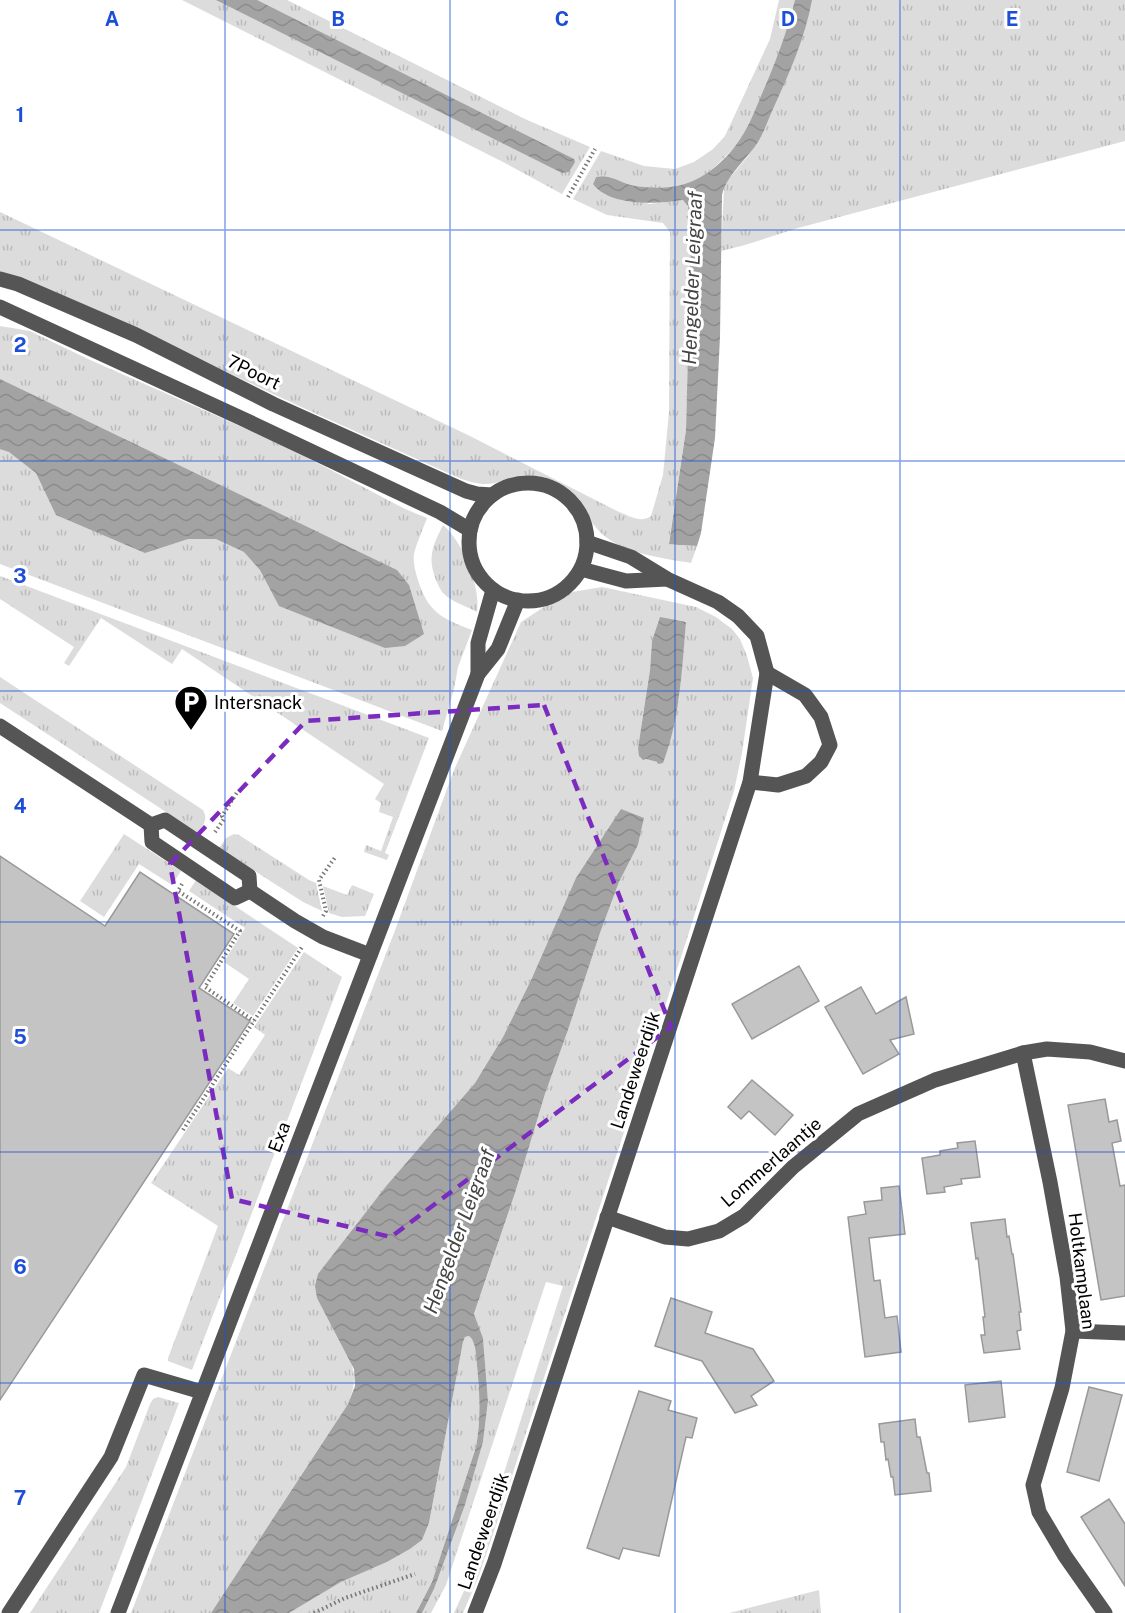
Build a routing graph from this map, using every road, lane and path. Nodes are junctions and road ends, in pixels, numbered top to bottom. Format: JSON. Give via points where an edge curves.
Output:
{"nodes":[{"id":1,"x":595,"y":149,"type":"dead end"},
{"id":2,"x":568,"y":197,"type":"dead end"},
{"id":3,"x":0,"y":279,"type":"edge"},
{"id":4,"x":0,"y":307,"type":"edge"},
{"id":5,"x":492,"y":495,"type":"junction"},
{"id":6,"x":470,"y":530,"type":"junction"},
{"id":7,"x":587,"y":542,"type":"junction"},
{"id":8,"x":581,"y":569,"type":"junction"},
{"id":9,"x":667,"y":579,"type":"junction"},
{"id":10,"x":493,"y":590,"type":"junction"},
{"id":11,"x":518,"y":600,"type":"junction"},
{"id":12,"x":767,"y":673,"type":"junction"},
{"id":13,"x":478,"y":674,"type":"junction"},
{"id":14,"x":0,"y":726,"type":"edge"},
{"id":15,"x":750,"y":782,"type":"junction"},
{"id":16,"x":238,"y":791,"type":"dead end"},
{"id":17,"x":151,"y":825,"type":"junction"},
{"id":18,"x":206,"y":847,"type":"junction"},
{"id":19,"x":336,"y":856,"type":"dead end"},
{"id":20,"x":192,"y":869,"type":"junction"},
{"id":21,"x":250,"y":891,"type":"junction"},
{"id":22,"x":313,"y":931,"type":"junction"},
{"id":23,"x":370,"y":955,"type":"junction"},
{"id":24,"x":254,"y":1020,"type":"junction"},
{"id":25,"x":1023,"y":1053,"type":"junction"},
{"id":26,"x":1125,"y":1061,"type":"edge"},
{"id":27,"x":183,"y":1130,"type":"dead end"},
{"id":28,"x":607,"y":1217,"type":"junction"},
{"id":29,"x":1073,"y":1331,"type":"junction"},
{"id":30,"x":1125,"y":1333,"type":"edge"},
{"id":31,"x":202,"y":1392,"type":"junction"},
{"id":32,"x":415,"y":1574,"type":"dead end"},
{"id":33,"x":9,"y":1613,"type":"edge"},
{"id":34,"x":118,"y":1613,"type":"edge"},
{"id":35,"x":314,"y":1613,"type":"edge"},
{"id":36,"x":475,"y":1613,"type":"edge"},
{"id":37,"x":1105,"y":1613,"type":"edge"}],
"edges":[{"from":1,"to":2,"type":"path"},
{"from":3,"to":5,"type":"street","name":"7Poort","via":[[136,335],[273,404],[465,491]]},
{"from":4,"to":6,"type":"street","via":[[440,512]]},
{"from":5,"to":6,"type":"street","via":[[474,517]]},
{"from":5,"to":7,"type":"street","via":[[511,485],[533,483],[554,489],[571,502],[583,520]]},
{"from":6,"to":10,"type":"street","via":[[470,553],[478,574]]},
{"from":7,"to":8,"type":"street"},
{"from":7,"to":9,"type":"street","name":"Landeweerdijk","via":[[631,558]]},
{"from":8,"to":9,"type":"street","name":"Landeweerdijk","via":[[626,581]]},
{"from":8,"to":11,"type":"street","via":[[570,584],[554,595],[536,601]]},
{"from":9,"to":12,"type":"street","name":"Landeweerdijk","via":[[718,602],[738,616],[757,636]]},
{"from":10,"to":11,"type":"street"},
{"from":10,"to":13,"type":"street","via":[[478,643]]},
{"from":11,"to":13,"type":"street","via":[[498,649]]},
{"from":12,"to":15,"type":"street","name":"Landeweerdijk"},
{"from":12,"to":15,"type":"street","via":[[805,695],[821,717],[830,745],[821,762],[806,776],[778,785]]},
{"from":13,"to":23,"type":"street","name":"Exa"},
{"from":14,"to":17,"type":"street"},
{"from":15,"to":28,"type":"street","name":"Landeweerdijk"},
{"from":16,"to":18,"type":"path"},
{"from":17,"to":18,"type":"street","via":[[165,820]]},
{"from":17,"to":20,"type":"street","via":[[152,842]]},
{"from":18,"to":21,"type":"street","via":[[249,876]]},
{"from":19,"to":22,"type":"path","via":[[319,880],[326,911]]},
{"from":20,"to":21,"type":"street","via":[[235,898]]},
{"from":20,"to":24,"type":"path","via":[[178,891],[240,931],[205,987]]},
{"from":21,"to":22,"type":"street"},
{"from":22,"to":23,"type":"street"},
{"from":22,"to":24,"type":"path"},
{"from":23,"to":31,"type":"street","name":"Exa"},
{"from":24,"to":27,"type":"path"},
{"from":25,"to":26,"type":"street","via":[[1047,1049],[1090,1052]]},
{"from":25,"to":28,"type":"street","name":"Lommerlaantje","via":[[935,1080],[858,1114],[793,1167],[744,1216],[719,1231],[688,1239],[664,1237]]},
{"from":25,"to":29,"type":"street","name":"Holtkamplaan","via":[[1050,1182]]},
{"from":28,"to":36,"type":"street","name":"Landeweerdijk"},
{"from":29,"to":30,"type":"street"},
{"from":29,"to":37,"type":"street","name":"Holtkamplaan","via":[[1062,1388],[1033,1485],[1038,1512]]},
{"from":31,"to":33,"type":"street","via":[[144,1375],[111,1457]]},
{"from":31,"to":34,"type":"street","name":"Exa"},
{"from":32,"to":35,"type":"path"}]}
